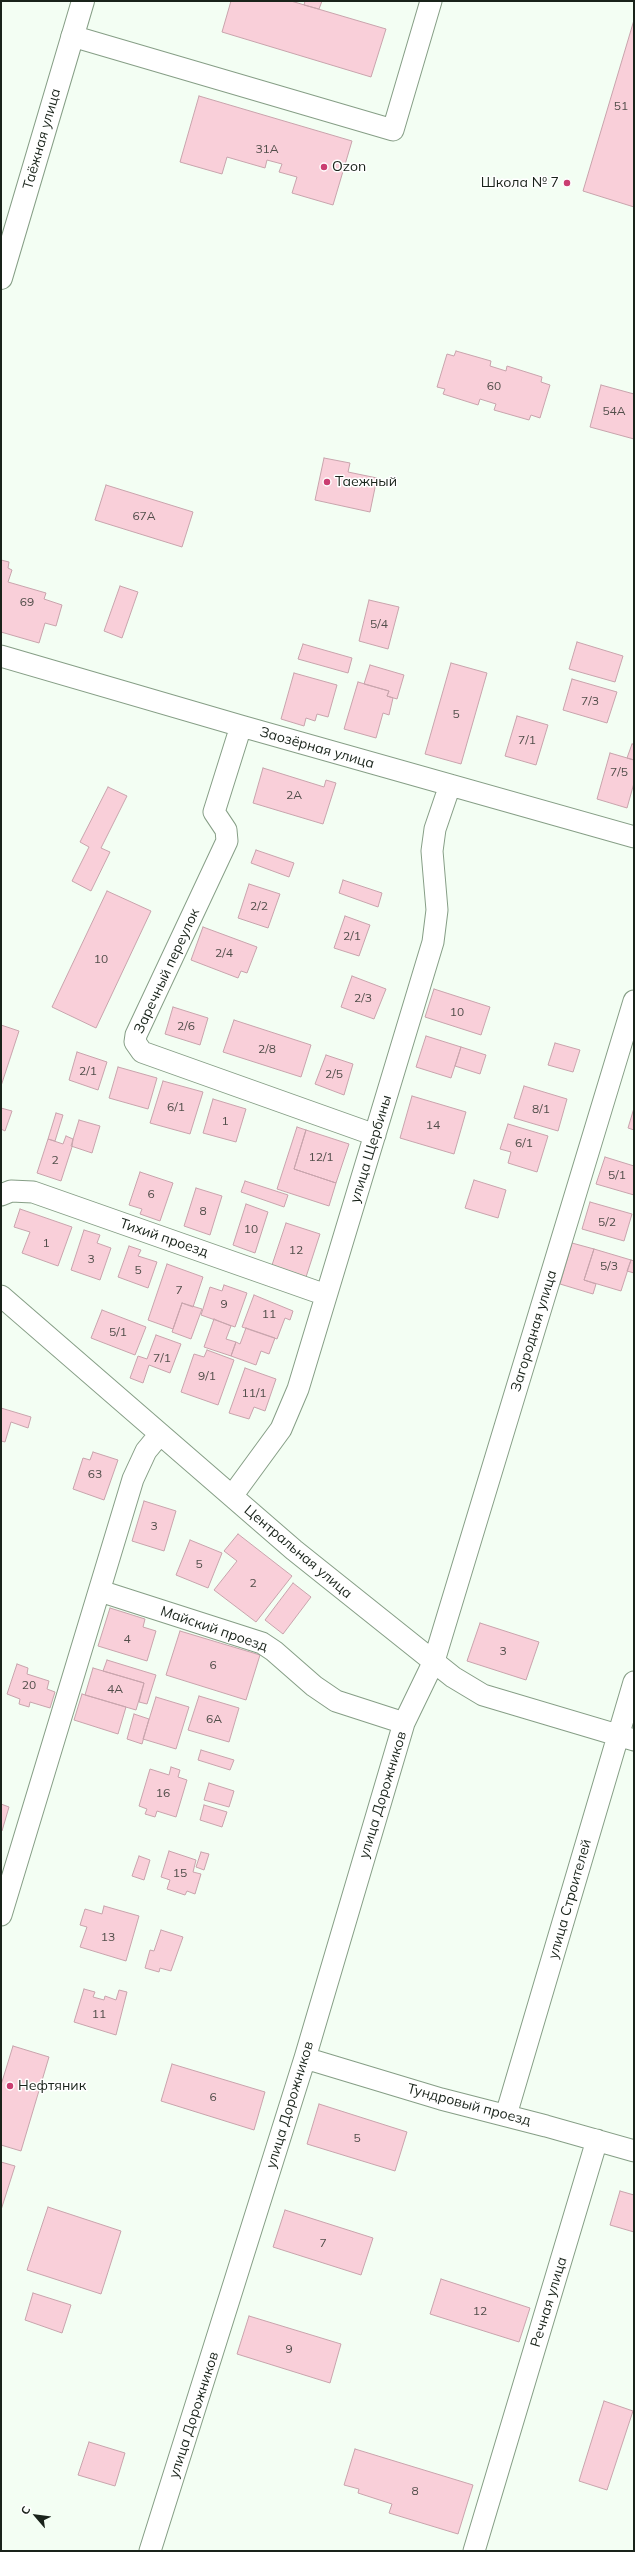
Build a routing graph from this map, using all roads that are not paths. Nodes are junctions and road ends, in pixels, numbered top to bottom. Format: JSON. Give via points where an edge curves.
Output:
{"nodes":[{"id":1,"x":83,"y":1,"type":"edge"},
{"id":2,"x":431,"y":1,"type":"edge"},
{"id":3,"x":72,"y":36,"type":"junction"},
{"id":4,"x":1,"y":278,"type":"edge"},
{"id":5,"x":1,"y":656,"type":"edge"},
{"id":6,"x":241,"y":726,"type":"junction"},
{"id":7,"x":450,"y":785,"type":"junction"},
{"id":8,"x":634,"y":837,"type":"edge"},
{"id":9,"x":634,"y":1001,"type":"edge"},
{"id":10,"x":375,"y":1135,"type":"junction"},
{"id":11,"x":1,"y":1195,"type":"edge"},
{"id":12,"x":326,"y":1295,"type":"junction"},
{"id":13,"x":1,"y":1296,"type":"edge"},
{"id":14,"x":160,"y":1434,"type":"junction"},
{"id":15,"x":232,"y":1496,"type":"junction"},
{"id":16,"x":100,"y":1590,"type":"junction"},
{"id":17,"x":434,"y":1661,"type":"junction"},
{"id":18,"x":634,"y":1682,"type":"edge"},
{"id":19,"x":404,"y":1723,"type":"junction"},
{"id":20,"x":626,"y":1738,"type":"edge"},
{"id":21,"x":1,"y":1915,"type":"edge"},
{"id":22,"x":305,"y":2058,"type":"junction"},
{"id":23,"x":506,"y":2115,"type":"junction"},
{"id":24,"x":597,"y":2140,"type":"junction"},
{"id":25,"x":634,"y":2151,"type":"edge"},
{"id":26,"x":150,"y":2551,"type":"edge"},
{"id":27,"x":474,"y":2551,"type":"edge"}],
"edges":[{"from":1,"to":3,"type":"street","name":"Таёжная улица"},
{"from":2,"to":3,"type":"street","via":[[393,130]]},
{"from":3,"to":4,"type":"street","name":"Таёжная улица"},
{"from":5,"to":6,"type":"street","name":"Заозёрная улица"},
{"from":6,"to":7,"type":"street","name":"Заозёрная улица"},
{"from":6,"to":10,"type":"street","name":"Заречный переулок","via":[[214,812],[226,830],[227,841],[136,1034],[135,1042],[142,1052]]},
{"from":7,"to":8,"type":"street","name":"Заозёрная улица"},
{"from":7,"to":10,"type":"street","name":"улица Щербины","via":[[435,829],[432,851],[438,910],[433,942]]},
{"from":9,"to":17,"type":"street","name":"Загородная улица"},
{"from":10,"to":12,"type":"street","name":"улица Щербины"},
{"from":11,"to":12,"type":"street","name":"Тихий проезд","via":[[11,1191],[33,1192]]},
{"from":12,"to":15,"type":"street","name":"улица Щербины","via":[[290,1410],[268,1449]]},
{"from":13,"to":14,"type":"street","name":"Центральная улица"},
{"from":14,"to":15,"type":"street","name":"Центральная улица"},
{"from":14,"to":16,"type":"street","via":[[146,1451],[133,1479]]},
{"from":15,"to":17,"type":"street","name":"Центральная улица","via":[[294,1550]]},
{"from":16,"to":19,"type":"street","name":"Майский проезд","via":[[262,1643],[336,1701]]},
{"from":16,"to":21,"type":"street"},
{"from":17,"to":19,"type":"street","name":"улица Дорожников"},
{"from":17,"to":20,"type":"street","name":"Центральная улица","via":[[452,1677],[483,1695]]},
{"from":18,"to":20,"type":"street","name":"улица Строителей"},
{"from":19,"to":22,"type":"street","name":"улица Дорожников"},
{"from":20,"to":23,"type":"street","name":"улица Строителей"},
{"from":22,"to":23,"type":"street","name":"Тундровый проезд","via":[[441,2099]]},
{"from":22,"to":26,"type":"street","name":"улица Дорожников"},
{"from":23,"to":24,"type":"street","name":"Тундровый проезд"},
{"from":24,"to":25,"type":"street","name":"Тундровый проезд"},
{"from":24,"to":27,"type":"street","name":"Речная улица"}]}
